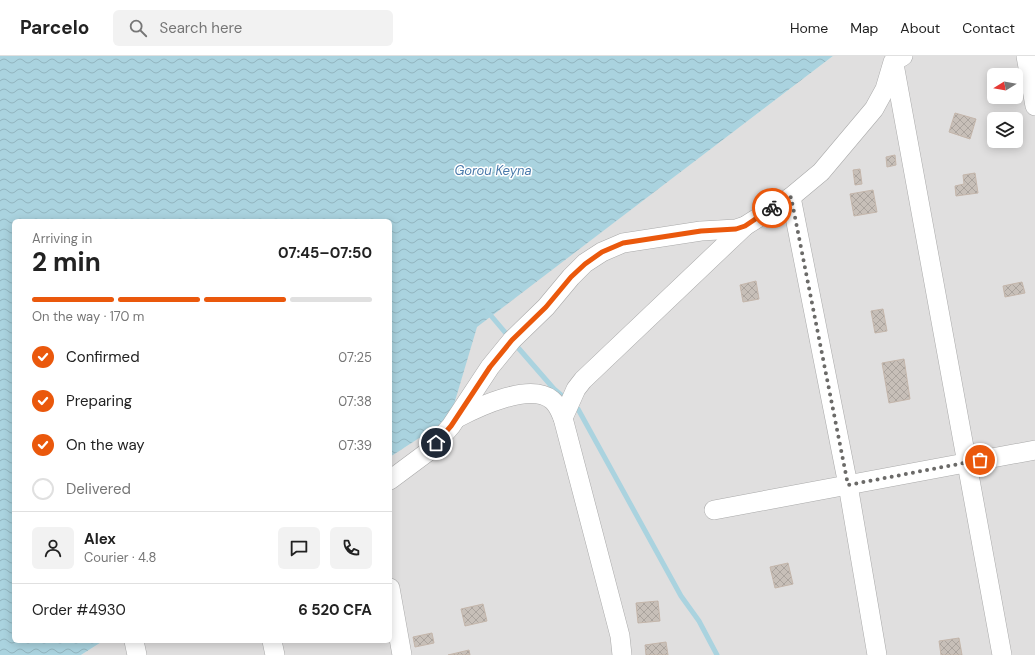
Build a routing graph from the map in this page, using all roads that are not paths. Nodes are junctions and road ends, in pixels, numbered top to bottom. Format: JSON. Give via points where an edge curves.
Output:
{"nodes":[{"id":1,"x":1026,"y":56,"type":"edge"},
{"id":2,"x":898,"y":59,"type":"edge"},
{"id":3,"x":1035,"y":106,"type":"edge"},
{"id":4,"x":791,"y":197,"type":"junction"},
{"id":5,"x":745,"y":226,"type":"junction"},
{"id":6,"x":563,"y":418,"type":"junction"},
{"id":7,"x":457,"y":419,"type":"junction"},
{"id":8,"x":1035,"y":450,"type":"edge"},
{"id":9,"x":967,"y":463,"type":"junction"},
{"id":10,"x":392,"y":479,"type":"edge"},
{"id":11,"x":848,"y":485,"type":"junction"},
{"id":12,"x":714,"y":510,"type":"dead end"},
{"id":13,"x":392,"y":599,"type":"edge"},
{"id":14,"x":134,"y":643,"type":"edge"},
{"id":15,"x":272,"y":643,"type":"edge"},
{"id":16,"x":137,"y":655,"type":"edge"},
{"id":17,"x":275,"y":655,"type":"edge"},
{"id":18,"x":402,"y":655,"type":"edge"},
{"id":19,"x":622,"y":655,"type":"edge"},
{"id":20,"x":878,"y":655,"type":"edge"},
{"id":21,"x":1002,"y":655,"type":"edge"}],
"edges":[{"from":1,"to":3,"type":"street"},
{"from":2,"to":4,"type":"street","via":[[874,109],[821,172]]},
{"from":2,"to":9,"type":"street"},
{"from":4,"to":5,"type":"street"},
{"from":4,"to":11,"type":"street"},
{"from":5,"to":6,"type":"street","via":[[583,380],[576,389]]},
{"from":5,"to":7,"type":"street","via":[[623,243],[602,252],[571,277],[546,307],[512,340],[490,367]]},
{"from":6,"to":7,"type":"street","via":[[558,405],[551,398],[524,394],[490,403]]},
{"from":6,"to":19,"type":"street","via":[[620,636]]},
{"from":7,"to":10,"type":"street","via":[[429,451]]},
{"from":8,"to":9,"type":"street"},
{"from":9,"to":11,"type":"street"},
{"from":9,"to":21,"type":"street"},
{"from":11,"to":12,"type":"street"},
{"from":11,"to":20,"type":"street"},
{"from":13,"to":18,"type":"street"},
{"from":14,"to":16,"type":"street"},
{"from":15,"to":17,"type":"street"}]}
